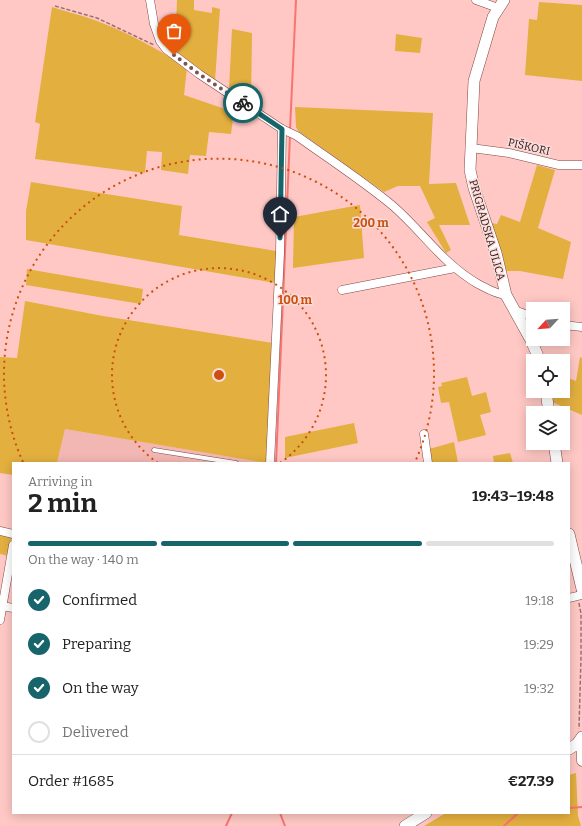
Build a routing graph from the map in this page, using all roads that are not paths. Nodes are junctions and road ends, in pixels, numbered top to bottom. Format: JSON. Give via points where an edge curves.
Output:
{"nodes":[{"id":1,"x":150,"y":0,"type":"edge"},
{"id":2,"x":476,"y":0,"type":"edge"},
{"id":3,"x":501,"y":4,"type":"edge"},
{"id":4,"x":284,"y":130,"type":"junction"},
{"id":5,"x":471,"y":148,"type":"junction"},
{"id":6,"x":582,"y":164,"type":"edge"},
{"id":7,"x":455,"y":268,"type":"junction"},
{"id":8,"x":342,"y":290,"type":"dead end"},
{"id":9,"x":506,"y":295,"type":"junction"},
{"id":10,"x":514,"y":310,"type":"junction"},
{"id":11,"x":526,"y":314,"type":"edge"},
{"id":12,"x":570,"y":326,"type":"edge"},
{"id":13,"x":526,"y":327,"type":"edge"},
{"id":14,"x":582,"y":327,"type":"edge"},
{"id":15,"x":424,"y":434,"type":"dead end"},
{"id":16,"x":154,"y":450,"type":"dead end"},
{"id":17,"x":555,"y":450,"type":"edge"},
{"id":18,"x":230,"y":462,"type":"edge"},
{"id":19,"x":270,"y":462,"type":"edge"},
{"id":20,"x":428,"y":462,"type":"edge"},
{"id":21,"x":557,"y":462,"type":"edge"},
{"id":22,"x":0,"y":531,"type":"edge"},
{"id":23,"x":12,"y":534,"type":"edge"},
{"id":24,"x":570,"y":538,"type":"edge"},
{"id":25,"x":12,"y":551,"type":"edge"},
{"id":26,"x":579,"y":570,"type":"edge"},
{"id":27,"x":582,"y":589,"type":"edge"},
{"id":28,"x":582,"y":595,"type":"edge"},
{"id":29,"x":570,"y":598,"type":"edge"},
{"id":30,"x":2,"y":606,"type":"junction"},
{"id":31,"x":12,"y":608,"type":"edge"},
{"id":32,"x":0,"y":620,"type":"edge"},
{"id":33,"x":580,"y":738,"type":"edge"},
{"id":34,"x":570,"y":748,"type":"edge"},
{"id":35,"x":582,"y":761,"type":"edge"},
{"id":36,"x":424,"y":814,"type":"edge"},
{"id":37,"x":404,"y":826,"type":"edge"}],
"edges":[{"from":1,"to":4,"type":"street","via":[[154,24],[160,41],[166,48],[199,74]]},
{"from":2,"to":3,"type":"street"},
{"from":3,"to":5,"type":"main road","name":"PRIGRADSKA ULICA","via":[[491,24],[474,81]]},
{"from":4,"to":7,"type":"street","via":[[297,136],[382,197]]},
{"from":4,"to":19,"type":"street"},
{"from":5,"to":6,"type":"street","name":"PIŠKORI","via":[[509,153],[559,165]]},
{"from":5,"to":9,"type":"main road","name":"PRIGRADSKA ULICA","via":[[471,178],[494,246]]},
{"from":7,"to":8,"type":"street"},
{"from":7,"to":9,"type":"street","via":[[490,291]]},
{"from":9,"to":10,"type":"main road","name":"PRIGRADSKA ULICA"},
{"from":10,"to":11,"type":"street"},
{"from":10,"to":13,"type":"main road","name":"PRIGRADSKA ULICA"},
{"from":12,"to":14,"type":"street"},
{"from":15,"to":20,"type":"street"},
{"from":16,"to":18,"type":"lane"},
{"from":17,"to":21,"type":"main road"},
{"from":22,"to":23,"type":"street"},
{"from":24,"to":26,"type":"main road"},
{"from":25,"to":30,"type":"street"},
{"from":26,"to":27,"type":"main road"},
{"from":28,"to":29,"type":"street"},
{"from":30,"to":31,"type":"street"},
{"from":30,"to":32,"type":"street"},
{"from":33,"to":34,"type":"main road"},
{"from":33,"to":35,"type":"street"},
{"from":36,"to":37,"type":"main road"}]}
